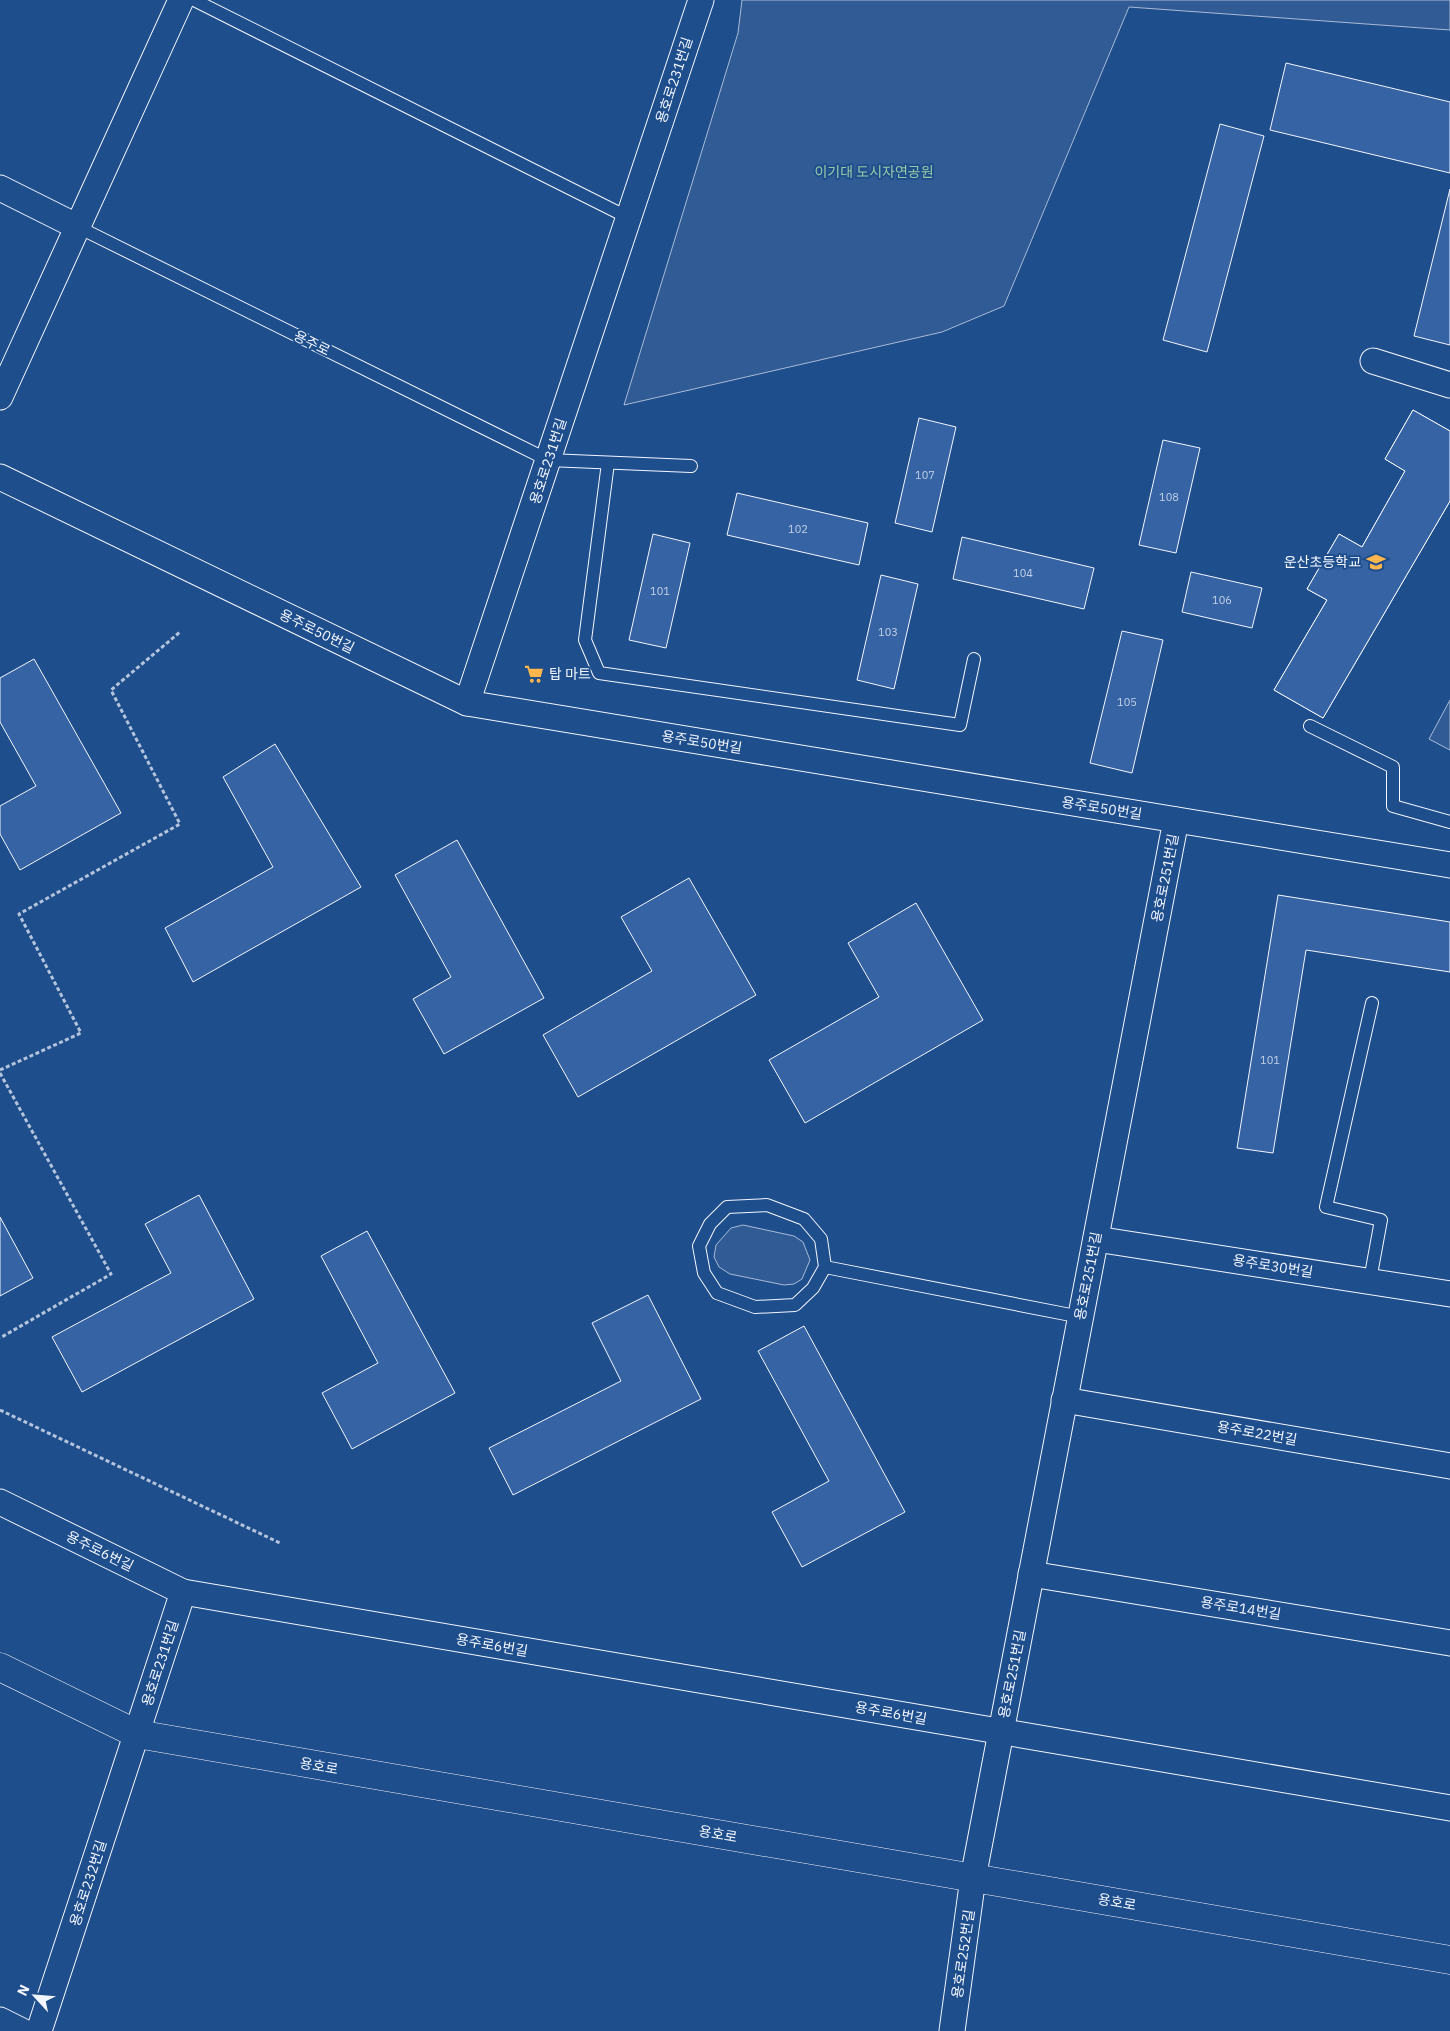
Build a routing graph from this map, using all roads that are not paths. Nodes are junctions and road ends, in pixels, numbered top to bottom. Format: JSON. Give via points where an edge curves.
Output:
{"nodes":[{"id":1,"x":181,"y":0,"type":"edge"},
{"id":2,"x":194,"y":0,"type":"edge"},
{"id":3,"x":701,"y":0,"type":"edge"},
{"id":4,"x":0,"y":188,"type":"edge"},
{"id":5,"x":629,"y":218,"type":"junction"},
{"id":6,"x":76,"y":226,"type":"junction"},
{"id":7,"x":1373,"y":361,"type":"dead end"},
{"id":8,"x":1450,"y":385,"type":"edge"},
{"id":9,"x":0,"y":397,"type":"edge"},
{"id":10,"x":548,"y":460,"type":"junction"},
{"id":11,"x":608,"y":464,"type":"junction"},
{"id":12,"x":691,"y":466,"type":"dead end"},
{"id":13,"x":0,"y":477,"type":"edge"},
{"id":14,"x":974,"y":659,"type":"dead end"},
{"id":15,"x":467,"y":703,"type":"junction"},
{"id":16,"x":1310,"y":726,"type":"dead end"},
{"id":17,"x":1176,"y":820,"type":"junction"},
{"id":18,"x":1450,"y":822,"type":"edge"},
{"id":19,"x":1450,"y":865,"type":"edge"},
{"id":20,"x":1372,"y":1003,"type":"dead end"},
{"id":21,"x":1096,"y":1239,"type":"junction"},
{"id":22,"x":825,"y":1267,"type":"junction"},
{"id":23,"x":1370,"y":1280,"type":"junction"},
{"id":24,"x":1450,"y":1294,"type":"edge"},
{"id":25,"x":1081,"y":1317,"type":"junction"},
{"id":26,"x":1064,"y":1400,"type":"junction"},
{"id":27,"x":1450,"y":1466,"type":"edge"},
{"id":28,"x":0,"y":1502,"type":"edge"},
{"id":29,"x":1031,"y":1574,"type":"junction"},
{"id":30,"x":183,"y":1592,"type":"junction"},
{"id":31,"x":1450,"y":1643,"type":"edge"},
{"id":32,"x":0,"y":1667,"type":"edge"},
{"id":33,"x":1001,"y":1732,"type":"junction"},
{"id":34,"x":137,"y":1734,"type":"junction"},
{"id":35,"x":1450,"y":1808,"type":"edge"},
{"id":36,"x":973,"y":1878,"type":"junction"},
{"id":37,"x":1450,"y":1960,"type":"edge"},
{"id":38,"x":0,"y":2020,"type":"edge"},
{"id":39,"x":22,"y":2031,"type":"edge"},
{"id":40,"x":39,"y":2031,"type":"edge"},
{"id":41,"x":952,"y":2031,"type":"edge"}],
"edges":[{"from":1,"to":6,"type":"street"},
{"from":2,"to":5,"type":"lane"},
{"from":3,"to":5,"type":"street","name":"용호로231번길"},
{"from":4,"to":6,"type":"street"},
{"from":5,"to":10,"type":"street","name":"용호로231번길"},
{"from":6,"to":9,"type":"street"},
{"from":6,"to":10,"type":"lane","name":"용주로"},
{"from":7,"to":8,"type":"street"},
{"from":10,"to":11,"type":"lane"},
{"from":10,"to":15,"type":"street","name":"용호로231번길"},
{"from":11,"to":12,"type":"lane"},
{"from":11,"to":14,"type":"lane","via":[[584,640],[599,673],[960,725]]},
{"from":13,"to":15,"type":"street","name":"용주로50번길"},
{"from":15,"to":17,"type":"street","name":"용주로50번길"},
{"from":16,"to":18,"type":"lane","via":[[1393,767],[1393,806]]},
{"from":17,"to":19,"type":"street","name":"용주로50번길"},
{"from":17,"to":21,"type":"street","name":"용호로251번길"},
{"from":20,"to":23,"type":"lane","via":[[1326,1207],[1381,1220]]},
{"from":21,"to":23,"type":"street","name":"용주로30번길"},
{"from":21,"to":25,"type":"street","name":"용호로251번길"},
{"from":22,"to":22,"type":"lane","via":[[813,1288],[795,1304],[755,1307],[717,1292],[704,1273],[699,1246],[710,1224],[727,1207],[768,1205],[804,1219],[821,1238]]},
{"from":22,"to":25,"type":"lane"},
{"from":23,"to":24,"type":"street","name":"용주로30번길"},
{"from":25,"to":26,"type":"street","name":"용호로251번길"},
{"from":26,"to":27,"type":"street","name":"용주로22번길"},
{"from":26,"to":29,"type":"street","name":"용호로251번길"},
{"from":28,"to":30,"type":"street","name":"용주로6번길"},
{"from":29,"to":31,"type":"street","name":"용주로14번길"},
{"from":29,"to":33,"type":"street","name":"용호로251번길"},
{"from":30,"to":33,"type":"street","name":"용주로6번길"},
{"from":30,"to":34,"type":"street","name":"용호로231번길"},
{"from":32,"to":34,"type":"main road","name":"용호로"},
{"from":33,"to":35,"type":"street","name":"용호로251번길"},
{"from":33,"to":36,"type":"street","name":"용호로251번길"},
{"from":34,"to":36,"type":"main road","name":"용호로"},
{"from":34,"to":40,"type":"street","name":"용호로232번길"},
{"from":36,"to":37,"type":"main road","name":"용호로"},
{"from":36,"to":41,"type":"street","name":"용호로252번길"},
{"from":38,"to":39,"type":"street"}]}
